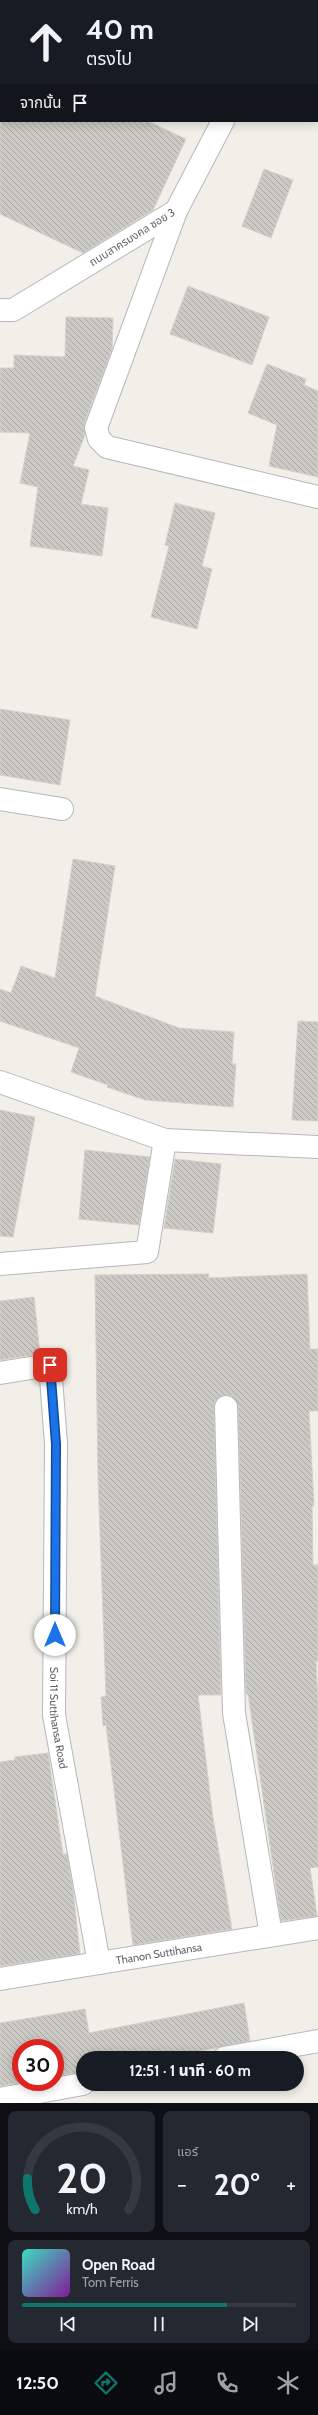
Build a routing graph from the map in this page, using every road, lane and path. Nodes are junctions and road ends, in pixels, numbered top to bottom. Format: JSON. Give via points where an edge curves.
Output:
{"nodes":[{"id":1,"x":216,"y":124,"type":"edge"},
{"id":2,"x":176,"y":211,"type":"junction"},
{"id":3,"x":0,"y":310,"type":"edge"},
{"id":4,"x":318,"y":497,"type":"edge"},
{"id":5,"x":0,"y":799,"type":"edge"},
{"id":6,"x":62,"y":809,"type":"dead end"},
{"id":7,"x":0,"y":1082,"type":"edge"},
{"id":8,"x":164,"y":1140,"type":"junction"},
{"id":9,"x":318,"y":1147,"type":"edge"},
{"id":10,"x":0,"y":1264,"type":"edge"},
{"id":11,"x":0,"y":1373,"type":"edge"},
{"id":12,"x":226,"y":1406,"type":"dead end"},
{"id":13,"x":318,"y":1928,"type":"edge"},
{"id":14,"x":271,"y":1935,"type":"junction"},
{"id":15,"x":99,"y":1963,"type":"junction"},
{"id":16,"x":0,"y":1979,"type":"edge"},
{"id":17,"x":318,"y":2041,"type":"edge"},
{"id":18,"x":263,"y":2051,"type":"edge"},
{"id":19,"x":76,"y":2085,"type":"edge"},
{"id":20,"x":0,"y":2099,"type":"edge"}],
"edges":[{"from":1,"to":2,"type":"street","name":"ถนนสาครมงคล ซอย 3"},
{"from":2,"to":3,"type":"street","name":"ถนนสาครมงคล ซอย 3","via":[[13,310]]},
{"from":2,"to":4,"type":"street","via":[[96,428],[99,439],[107,447]]},
{"from":5,"to":6,"type":"street"},
{"from":7,"to":8,"type":"street"},
{"from":8,"to":9,"type":"street"},
{"from":8,"to":10,"type":"street","via":[[148,1252]]},
{"from":11,"to":15,"type":"street","name":"Soi 11 Suttihansa Road","via":[[50,1365],[56,1444],[54,1715]]},
{"from":12,"to":14,"type":"street","via":[[234,1713]]},
{"from":13,"to":14,"type":"street","name":"Thanon Suttihansa"},
{"from":14,"to":15,"type":"street","name":"Thanon Suttihansa"},
{"from":15,"to":16,"type":"street","name":"Thanon Suttihansa"},
{"from":17,"to":18,"type":"street"},
{"from":19,"to":20,"type":"street"}]}
